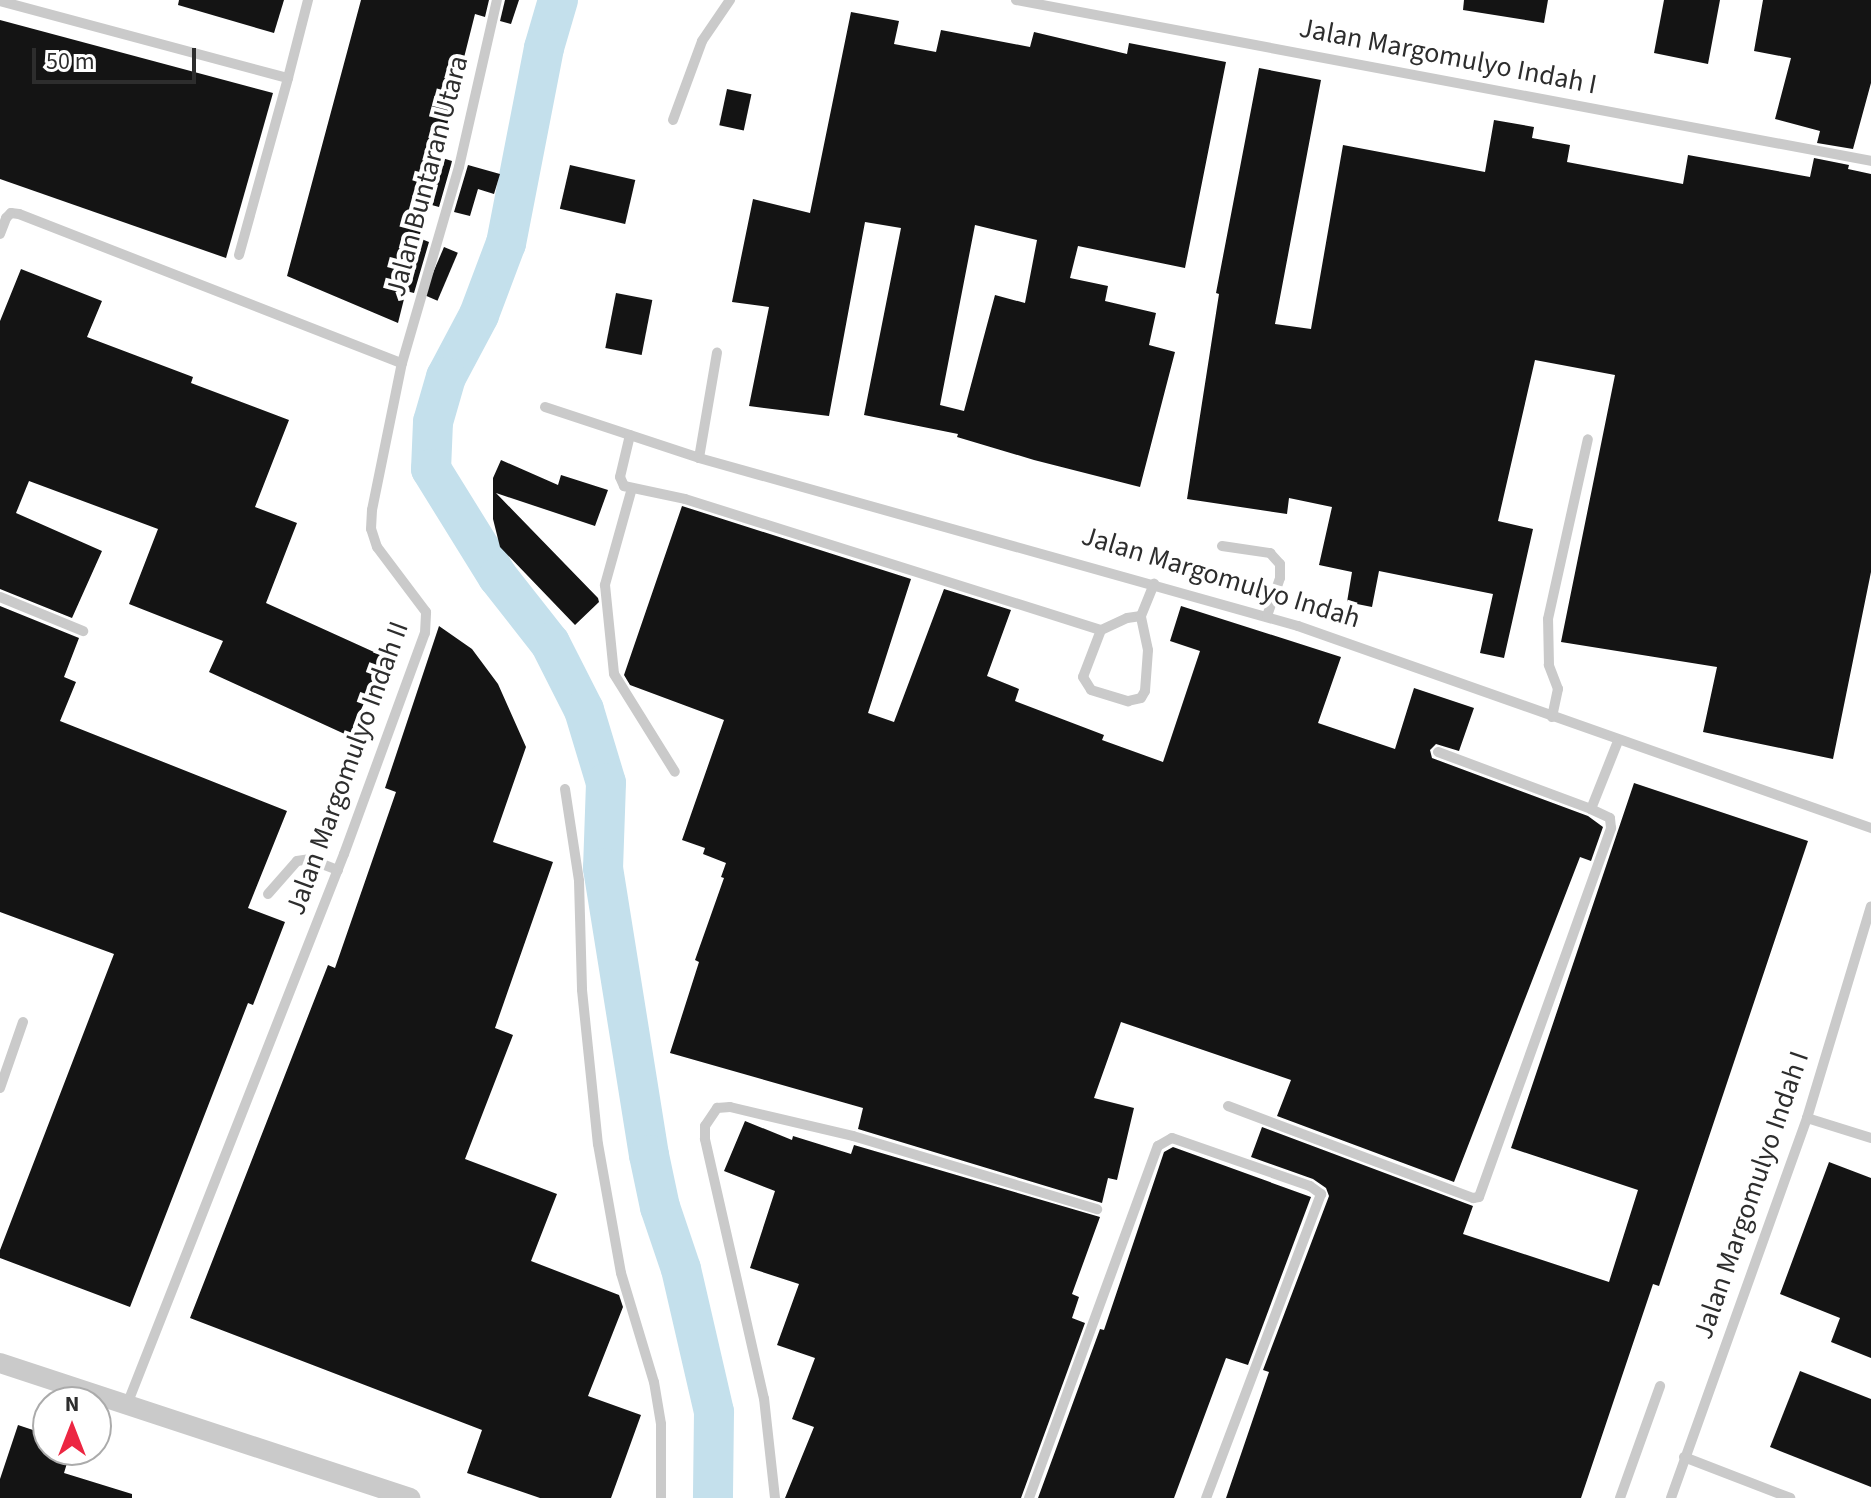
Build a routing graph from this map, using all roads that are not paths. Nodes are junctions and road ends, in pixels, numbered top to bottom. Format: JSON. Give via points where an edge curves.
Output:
{"nodes":[{"id":1,"x":308,"y":0,"type":"edge"},
{"id":2,"x":497,"y":0,"type":"edge"},
{"id":3,"x":730,"y":0,"type":"edge"},
{"id":4,"x":1016,"y":0,"type":"edge"},
{"id":5,"x":0,"y":1,"type":"edge"},
{"id":6,"x":288,"y":78,"type":"junction"},
{"id":7,"x":673,"y":120,"type":"dead end"},
{"id":8,"x":1871,"y":161,"type":"edge"},
{"id":9,"x":0,"y":234,"type":"edge"},
{"id":10,"x":239,"y":255,"type":"dead end"},
{"id":11,"x":717,"y":353,"type":"dead end"},
{"id":12,"x":402,"y":363,"type":"junction"},
{"id":13,"x":545,"y":407,"type":"dead end"},
{"id":14,"x":630,"y":435,"type":"junction"},
{"id":15,"x":1588,"y":439,"type":"dead end"},
{"id":16,"x":699,"y":458,"type":"junction"},
{"id":17,"x":632,"y":488,"type":"junction"},
{"id":18,"x":1222,"y":546,"type":"dead end"},
{"id":19,"x":1154,"y":583,"type":"junction"},
{"id":20,"x":0,"y":597,"type":"edge"},
{"id":21,"x":1141,"y":616,"type":"junction"},
{"id":22,"x":1267,"y":616,"type":"junction"},
{"id":23,"x":1101,"y":630,"type":"junction"},
{"id":24,"x":83,"y":631,"type":"dead end"},
{"id":25,"x":1552,"y":717,"type":"junction"},
{"id":26,"x":1618,"y":741,"type":"junction"},
{"id":27,"x":1438,"y":752,"type":"dead end"},
{"id":28,"x":675,"y":772,"type":"dead end"},
{"id":29,"x":565,"y":789,"type":"dead end"},
{"id":30,"x":1591,"y":809,"type":"junction"},
{"id":31,"x":1871,"y":828,"type":"edge"},
{"id":32,"x":338,"y":870,"type":"junction"},
{"id":33,"x":268,"y":894,"type":"dead end"},
{"id":34,"x":1871,"y":906,"type":"edge"},
{"id":35,"x":23,"y":1022,"type":"dead end"},
{"id":36,"x":0,"y":1088,"type":"edge"},
{"id":37,"x":1228,"y":1106,"type":"dead end"},
{"id":38,"x":1807,"y":1118,"type":"junction"},
{"id":39,"x":1871,"y":1138,"type":"edge"},
{"id":40,"x":1097,"y":1209,"type":"dead end"},
{"id":41,"x":0,"y":1363,"type":"edge"},
{"id":42,"x":1660,"y":1386,"type":"dead end"},
{"id":43,"x":128,"y":1402,"type":"junction"},
{"id":44,"x":1684,"y":1457,"type":"junction"},
{"id":45,"x":410,"y":1498,"type":"edge"},
{"id":46,"x":661,"y":1498,"type":"edge"},
{"id":47,"x":775,"y":1498,"type":"edge"},
{"id":48,"x":1029,"y":1498,"type":"edge"},
{"id":49,"x":1206,"y":1498,"type":"edge"},
{"id":50,"x":1620,"y":1498,"type":"edge"},
{"id":51,"x":1671,"y":1498,"type":"edge"},
{"id":52,"x":1790,"y":1498,"type":"edge"}],
"edges":[{"from":1,"to":6,"type":"lane"},
{"from":2,"to":12,"type":"lane","name":"Jalan Buntaran Utara","via":[[459,167]]},
{"from":3,"to":7,"type":"lane","via":[[702,41]]},
{"from":4,"to":8,"type":"lane","name":"Jalan Margomulyo Indah I"},
{"from":5,"to":6,"type":"lane"},
{"from":6,"to":10,"type":"lane"},
{"from":9,"to":12,"type":"lane","via":[[11,213]]},
{"from":11,"to":16,"type":"lane"},
{"from":12,"to":32,"type":"lane","name":"Jalan Margomulyo Indah II","via":[[371,529],[377,547],[426,612],[427,623]]},
{"from":13,"to":14,"type":"lane","name":"Jalan Margomulyo Indah"},
{"from":14,"to":16,"type":"lane","name":"Jalan Margomulyo Indah"},
{"from":14,"to":17,"type":"lane","via":[[620,482]]},
{"from":15,"to":25,"type":"lane","via":[[1548,619],[1549,665],[1558,689]]},
{"from":16,"to":19,"type":"lane","name":"Jalan Margomulyo Indah"},
{"from":17,"to":23,"type":"lane","via":[[685,499]]},
{"from":17,"to":28,"type":"lane","via":[[605,585],[614,674]]},
{"from":18,"to":22,"type":"lane","via":[[1270,553],[1280,564]]},
{"from":19,"to":21,"type":"lane"},
{"from":19,"to":22,"type":"lane","name":"Jalan Margomulyo Indah"},
{"from":20,"to":24,"type":"lane"},
{"from":21,"to":23,"type":"lane"},
{"from":21,"to":23,"type":"lane","via":[[1148,667],[1145,691],[1137,700],[1084,684]]},
{"from":22,"to":25,"type":"lane","name":"Jalan Margomulyo Indah"},
{"from":25,"to":26,"type":"lane","name":"Jalan Margomulyo Indah"},
{"from":26,"to":30,"type":"lane"},
{"from":26,"to":31,"type":"lane","name":"Jalan Margomulyo Indah"},
{"from":27,"to":30,"type":"lane"},
{"from":29,"to":46,"type":"lane","via":[[579,881],[582,990],[598,1144],[621,1273],[654,1382],[661,1424]]},
{"from":30,"to":37,"type":"lane","via":[[1610,818],[1611,828],[1479,1197]]},
{"from":32,"to":33,"type":"lane","via":[[309,859],[297,861]]},
{"from":32,"to":43,"type":"lane","name":"Jalan Margomulyo Indah II"},
{"from":34,"to":38,"type":"lane","name":"Jalan Margomulyo Indah I"},
{"from":35,"to":36,"type":"lane"},
{"from":38,"to":39,"type":"lane"},
{"from":38,"to":44,"type":"lane","name":"Jalan Margomulyo Indah I"},
{"from":40,"to":47,"type":"lane","via":[[853,1136],[717,1108],[705,1126],[705,1139],[764,1399]]},
{"from":41,"to":43,"type":"street"},
{"from":42,"to":50,"type":"lane"},
{"from":43,"to":45,"type":"street"},
{"from":44,"to":51,"type":"lane","name":"Jalan Margomulyo Indah I"},
{"from":44,"to":52,"type":"lane"},
{"from":48,"to":49,"type":"lane","via":[[1158,1146],[1172,1138],[1321,1194]]}]}
